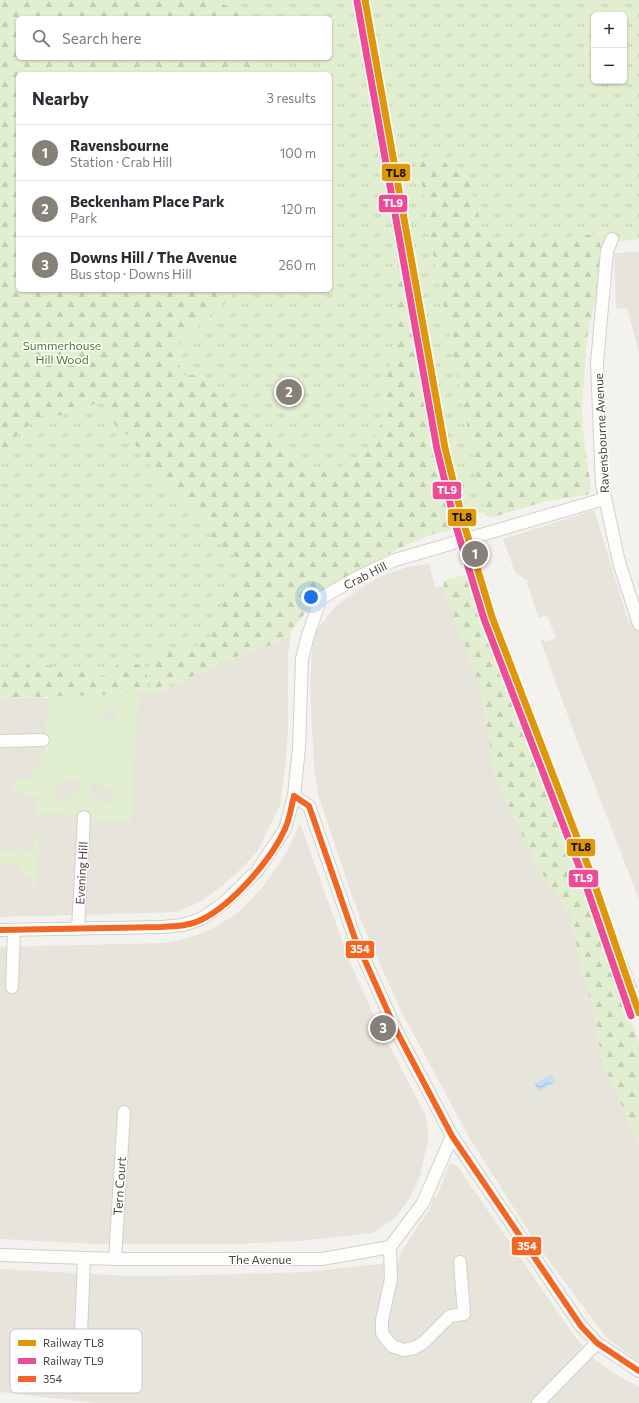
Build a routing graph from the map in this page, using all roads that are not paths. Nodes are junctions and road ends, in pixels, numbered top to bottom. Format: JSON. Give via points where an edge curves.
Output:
{"nodes":[{"id":1,"x":612,"y":239,"type":"dead end"},
{"id":2,"x":604,"y":499,"type":"junction"},
{"id":3,"x":639,"y":624,"type":"edge"},
{"id":4,"x":43,"y":740,"type":"dead end"},
{"id":5,"x":0,"y":741,"type":"edge"},
{"id":6,"x":0,"y":750,"type":"edge"},
{"id":7,"x":294,"y":796,"type":"junction"},
{"id":8,"x":84,"y":817,"type":"dead end"},
{"id":9,"x":78,"y":929,"type":"junction"},
{"id":10,"x":0,"y":930,"type":"edge"},
{"id":11,"x":14,"y":930,"type":"junction"},
{"id":12,"x":12,"y":987,"type":"dead end"},
{"id":13,"x":124,"y":1112,"type":"dead end"},
{"id":14,"x":452,"y":1136,"type":"junction"},
{"id":15,"x":390,"y":1247,"type":"junction"},
{"id":16,"x":0,"y":1254,"type":"edge"},
{"id":17,"x":84,"y":1258,"type":"junction"},
{"id":18,"x":115,"y":1259,"type":"junction"},
{"id":19,"x":460,"y":1262,"type":"dead end"},
{"id":20,"x":81,"y":1329,"type":"edge"},
{"id":21,"x":597,"y":1343,"type":"junction"},
{"id":22,"x":639,"y":1371,"type":"edge"},
{"id":23,"x":538,"y":1403,"type":"edge"}],
"edges":[{"from":1,"to":2,"type":"street","name":"Ravensbourne Avenue","via":[[607,251],[597,363]]},
{"from":2,"to":3,"type":"street","name":"Ravensbourne Avenue","via":[[619,562]]},
{"from":2,"to":7,"type":"street","name":"Crab Hill","via":[[395,560],[322,598],[302,659],[299,748]]},
{"from":4,"to":5,"type":"street"},
{"from":5,"to":6,"type":"street"},
{"from":7,"to":9,"type":"street","name":"Crab Hill","via":[[285,829],[257,871],[227,900],[201,920],[162,927]]},
{"from":7,"to":14,"type":"street","via":[[309,806],[354,936],[372,979]]},
{"from":8,"to":9,"type":"street","name":"Evening Hill"},
{"from":9,"to":11,"type":"street","name":"Crab Hill"},
{"from":10,"to":11,"type":"street","name":"Crab Hill"},
{"from":11,"to":12,"type":"street"},
{"from":13,"to":18,"type":"street","name":"Tern Court"},
{"from":14,"to":15,"type":"street","via":[[423,1203]]},
{"from":14,"to":21,"type":"street","via":[[581,1326]]},
{"from":15,"to":18,"type":"street","name":"The Avenue","via":[[322,1259]]},
{"from":15,"to":19,"type":"street","via":[[391,1279],[382,1320],[382,1333],[392,1346],[404,1350],[423,1343],[450,1316],[464,1314]]},
{"from":16,"to":17,"type":"street","name":"The Avenue"},
{"from":17,"to":18,"type":"street","name":"The Avenue"},
{"from":17,"to":20,"type":"street"},
{"from":21,"to":22,"type":"street"},
{"from":21,"to":23,"type":"street"}]}
